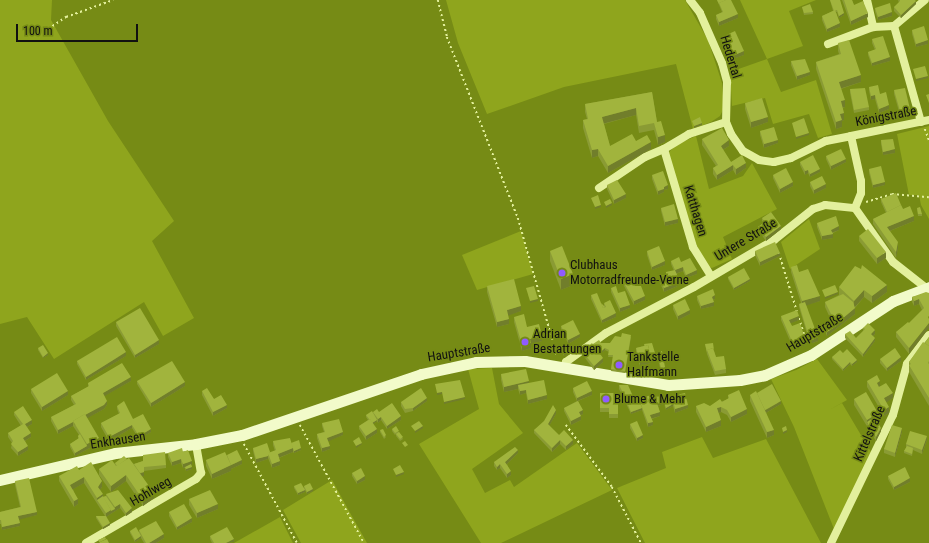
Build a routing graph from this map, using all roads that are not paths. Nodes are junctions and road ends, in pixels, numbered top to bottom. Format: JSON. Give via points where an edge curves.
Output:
{"nodes":[{"id":1,"x":690,"y":0,"type":"edge"},
{"id":2,"x":867,"y":0,"type":"edge"},
{"id":3,"x":925,"y":0,"type":"edge"},
{"id":4,"x":894,"y":26,"type":"junction"},
{"id":5,"x":874,"y":27,"type":"junction"},
{"id":6,"x":828,"y":44,"type":"dead end"},
{"id":7,"x":726,"y":122,"type":"junction"},
{"id":8,"x":924,"y":122,"type":"edge"},
{"id":9,"x":851,"y":136,"type":"junction"},
{"id":10,"x":664,"y":149,"type":"junction"},
{"id":11,"x":599,"y":188,"type":"dead end"},
{"id":12,"x":857,"y":206,"type":"junction"},
{"id":13,"x":711,"y":276,"type":"junction"},
{"id":14,"x":927,"y":287,"type":"edge"},
{"id":15,"x":929,"y":335,"type":"edge"},
{"id":16,"x":566,"y":365,"type":"junction"},
{"id":17,"x":242,"y":436,"type":"joint"},
{"id":18,"x":196,"y":444,"type":"junction"},
{"id":19,"x":0,"y":479,"type":"edge"},
{"id":20,"x":86,"y":543,"type":"edge"},
{"id":21,"x":831,"y":543,"type":"edge"}],
"edges":[{"from":1,"to":7,"type":"street","name":"Hedertal","via":[[700,13],[722,63],[727,82]]},
{"from":2,"to":5,"type":"street"},
{"from":3,"to":4,"type":"street"},
{"from":4,"to":5,"type":"street"},
{"from":4,"to":8,"type":"street"},
{"from":5,"to":6,"type":"street"},
{"from":7,"to":9,"type":"street","name":"Hedertal","via":[[743,151],[759,160],[774,162],[791,158],[826,141]]},
{"from":7,"to":10,"type":"street","via":[[689,134]]},
{"from":8,"to":9,"type":"street","name":"Königstraße"},
{"from":9,"to":12,"type":"street","name":"Königstraße","via":[[861,181]]},
{"from":10,"to":11,"type":"street","via":[[645,156]]},
{"from":10,"to":13,"type":"street","name":"Katthagen","via":[[693,247]]},
{"from":12,"to":13,"type":"street","name":"Untere Straße","via":[[825,204],[813,209],[774,240]]},
{"from":12,"to":14,"type":"street","via":[[893,262]]},
{"from":13,"to":16,"type":"street","name":"Untere Straße","via":[[606,333]]},
{"from":14,"to":16,"type":"main road","name":"Hauptstraße","via":[[893,301],[810,355],[765,375],[707,384],[668,385]]},
{"from":15,"to":21,"type":"street","name":"Kittelstraße","via":[[907,364],[893,415]]},
{"from":16,"to":17,"type":"main road","name":"Hauptstraße","via":[[500,361],[450,367],[421,374]]},
{"from":17,"to":18,"type":"main road","name":"Enkhausen"},
{"from":18,"to":19,"type":"main road","name":"Enkhausen","via":[[116,454]]},
{"from":18,"to":20,"type":"street","name":"Hohlweg","via":[[201,473],[196,479]]}]}
